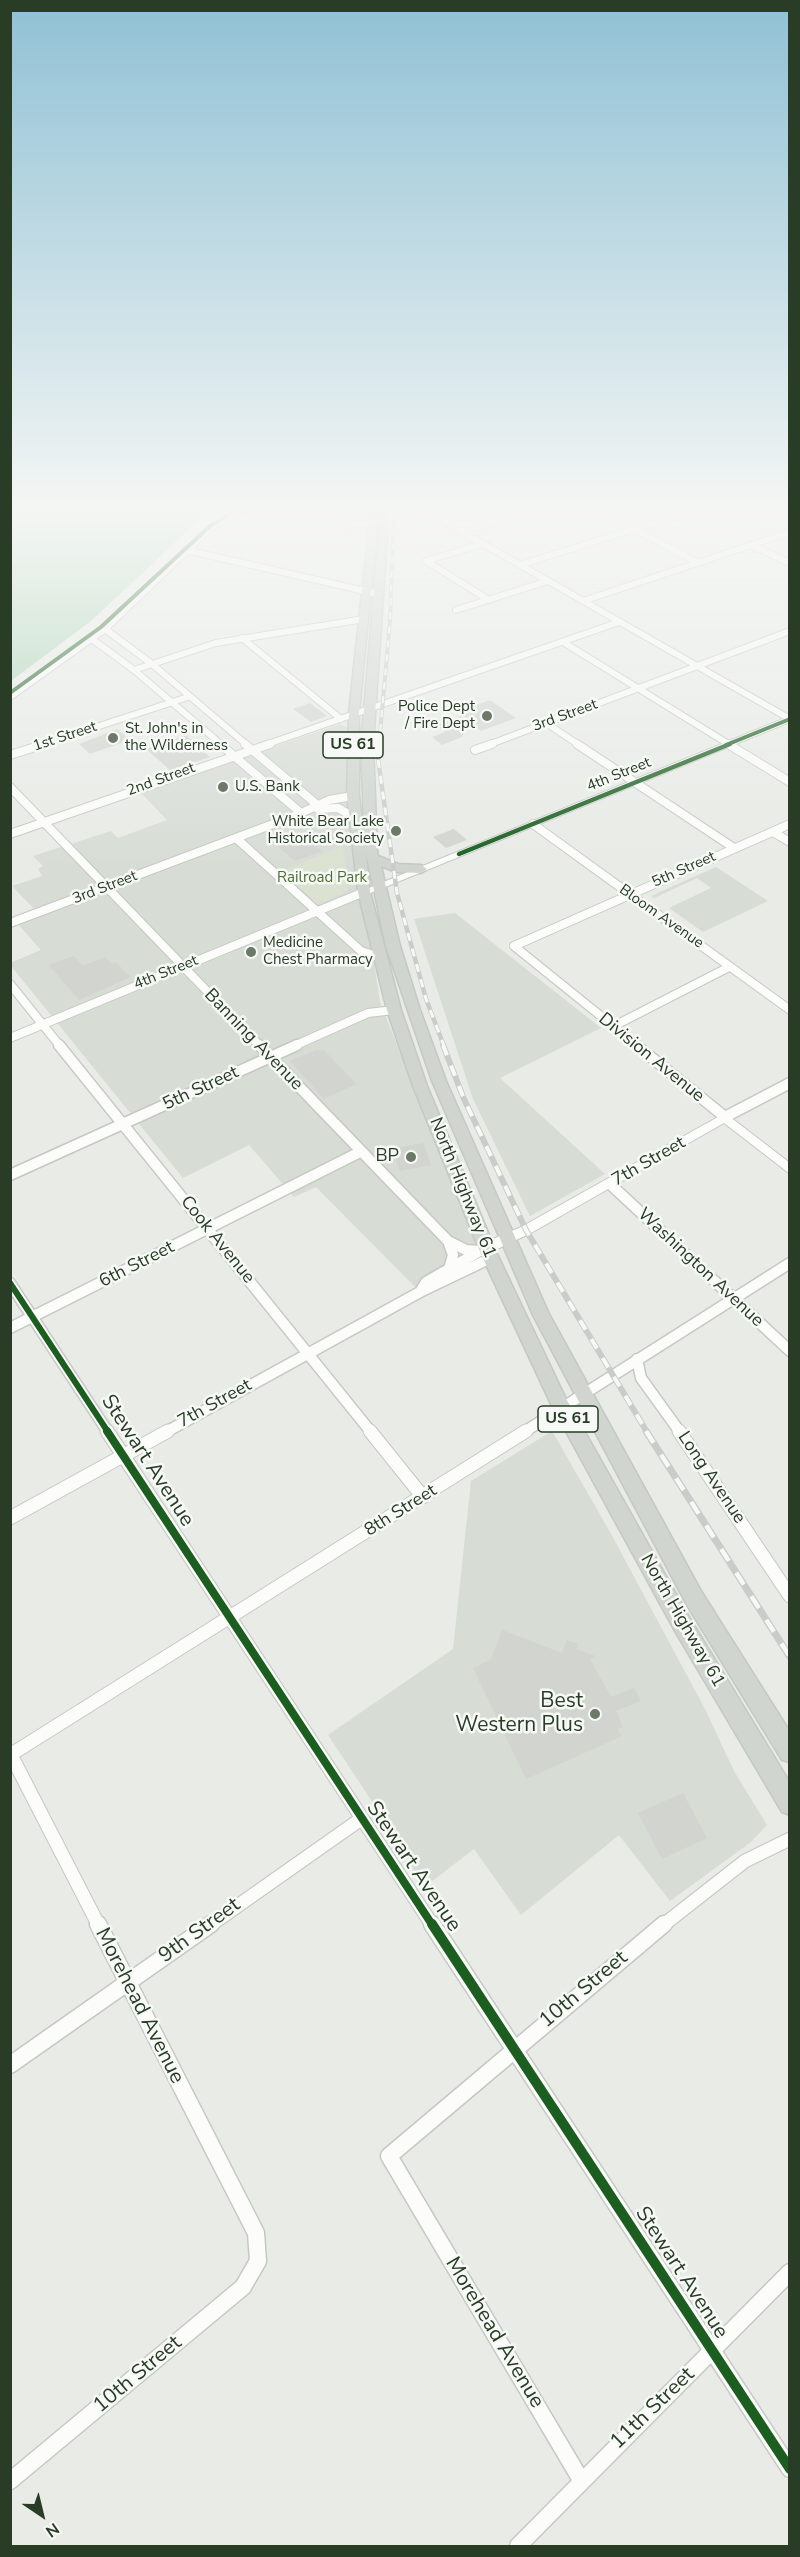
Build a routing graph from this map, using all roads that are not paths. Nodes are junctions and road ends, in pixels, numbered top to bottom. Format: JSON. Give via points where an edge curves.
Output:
{"nodes":[{"id":1,"x":304,"y":628,"type":"edge"},
{"id":2,"x":363,"y":628,"type":"edge"},
{"id":3,"x":376,"y":628,"type":"edge"},
{"id":4,"x":601,"y":628,"type":"edge"},
{"id":5,"x":630,"y":628,"type":"edge"},
{"id":6,"x":105,"y":629,"type":"joint"},
{"id":7,"x":789,"y":630,"type":"edge"},
{"id":8,"x":242,"y":638,"type":"junction"},
{"id":9,"x":92,"y":639,"type":"junction"},
{"id":10,"x":563,"y":642,"type":"junction"},
{"id":11,"x":152,"y":664,"type":"junction"},
{"id":12,"x":698,"y":667,"type":"junction"},
{"id":13,"x":134,"y":670,"type":"junction"},
{"id":14,"x":638,"y":690,"type":"junction"},
{"id":15,"x":10,"y":697,"type":"edge"},
{"id":16,"x":188,"y":697,"type":"junction"},
{"id":17,"x":171,"y":703,"type":"junction"},
{"id":18,"x":370,"y":708,"type":"junction"},
{"id":19,"x":354,"y":713,"type":"junction"},
{"id":20,"x":341,"y":719,"type":"junction"},
{"id":21,"x":789,"y":719,"type":"edge"},
{"id":22,"x":546,"y":723,"type":"junction"},
{"id":23,"x":728,"y":744,"type":"junction"},
{"id":24,"x":251,"y":748,"type":"junction"},
{"id":25,"x":475,"y":750,"type":"dead end"},
{"id":26,"x":10,"y":755,"type":"edge"},
{"id":27,"x":232,"y":755,"type":"junction"},
{"id":28,"x":632,"y":782,"type":"junction"},
{"id":29,"x":789,"y":782,"type":"edge"},
{"id":30,"x":10,"y":787,"type":"edge"},
{"id":31,"x":353,"y":796,"type":"junction"},
{"id":32,"x":321,"y":806,"type":"junction"},
{"id":33,"x":370,"y":806,"type":"junction"},
{"id":34,"x":301,"y":813,"type":"junction"},
{"id":35,"x":355,"y":818,"type":"junction"},
{"id":36,"x":43,"y":822,"type":"junction"},
{"id":37,"x":533,"y":824,"type":"junction"},
{"id":38,"x":789,"y":824,"type":"edge"},
{"id":39,"x":773,"y":832,"type":"junction"},
{"id":40,"x":10,"y":834,"type":"edge"},
{"id":41,"x":236,"y":838,"type":"junction"},
{"id":42,"x":789,"y":842,"type":"edge"},
{"id":43,"x":734,"y":848,"type":"junction"},
{"id":44,"x":373,"y":858,"type":"junction"},
{"id":45,"x":421,"y":869,"type":"junction"},
{"id":46,"x":378,"y":886,"type":"junction"},
{"id":47,"x":108,"y":887,"type":"junction"},
{"id":48,"x":364,"y":892,"type":"junction"},
{"id":49,"x":630,"y":894,"type":"junction"},
{"id":50,"x":316,"y":912,"type":"junction"},
{"id":51,"x":10,"y":923,"type":"edge"},
{"id":52,"x":514,"y":946,"type":"joint"},
{"id":53,"x":379,"y":957,"type":"junction"},
{"id":54,"x":183,"y":967,"type":"junction"},
{"id":55,"x":729,"y":967,"type":"junction"},
{"id":56,"x":10,"y":984,"type":"edge"},
{"id":57,"x":394,"y":1010,"type":"junction"},
{"id":58,"x":789,"y":1010,"type":"edge"},
{"id":59,"x":417,"y":1020,"type":"junction"},
{"id":60,"x":43,"y":1025,"type":"junction"},
{"id":61,"x":612,"y":1027,"type":"junction"},
{"id":62,"x":10,"y":1038,"type":"edge"},
{"id":63,"x":270,"y":1057,"type":"junction"},
{"id":64,"x":789,"y":1083,"type":"edge"},
{"id":65,"x":725,"y":1117,"type":"junction"},
{"id":66,"x":125,"y":1124,"type":"junction"},
{"id":67,"x":360,"y":1152,"type":"junction"},
{"id":68,"x":789,"y":1170,"type":"edge"},
{"id":69,"x":10,"y":1175,"type":"edge"},
{"id":70,"x":610,"y":1184,"type":"junction"},
{"id":71,"x":208,"y":1229,"type":"junction"},
{"id":72,"x":507,"y":1239,"type":"junction"},
{"id":73,"x":448,"y":1241,"type":"junction"},
{"id":74,"x":486,"y":1252,"type":"junction"},
{"id":75,"x":789,"y":1263,"type":"edge"},
{"id":76,"x":449,"y":1269,"type":"junction"},
{"id":77,"x":10,"y":1283,"type":"edge"},
{"id":78,"x":420,"y":1292,"type":"junction"},
{"id":79,"x":733,"y":1299,"type":"junction"},
{"id":80,"x":32,"y":1317,"type":"junction"},
{"id":81,"x":10,"y":1328,"type":"edge"},
{"id":82,"x":789,"y":1351,"type":"edge"},
{"id":83,"x":309,"y":1353,"type":"junction"},
{"id":84,"x":637,"y":1359,"type":"junction"},
{"id":85,"x":583,"y":1393,"type":"junction"},
{"id":86,"x":561,"y":1407,"type":"junction"},
{"id":87,"x":123,"y":1455,"type":"junction"},
{"id":88,"x":423,"y":1497,"type":"junction"},
{"id":89,"x":10,"y":1518,"type":"edge"},
{"id":90,"x":789,"y":1596,"type":"edge"},
{"id":91,"x":230,"y":1618,"type":"junction"},
{"id":92,"x":789,"y":1752,"type":"edge"},
{"id":93,"x":11,"y":1754,"type":"edge"},
{"id":94,"x":789,"y":1804,"type":"edge"},
{"id":95,"x":361,"y":1819,"type":"junction"},
{"id":96,"x":789,"y":1839,"type":"edge"},
{"id":97,"x":127,"y":1984,"type":"junction"},
{"id":98,"x":515,"y":2049,"type":"junction"},
{"id":99,"x":10,"y":2065,"type":"edge"},
{"id":100,"x":389,"y":2156,"type":"joint"},
{"id":101,"x":258,"y":2262,"type":"joint"},
{"id":102,"x":789,"y":2272,"type":"edge"},
{"id":103,"x":712,"y":2351,"type":"junction"},
{"id":104,"x":789,"y":2469,"type":"edge"},
{"id":105,"x":581,"y":2480,"type":"junction"},
{"id":106,"x":10,"y":2481,"type":"edge"},
{"id":107,"x":518,"y":2547,"type":"edge"}],
"edges":[{"from":1,"to":8,"type":"street"},
{"from":2,"to":19,"type":"main road","name":"North Highway 61","number":"US 61"},
{"from":3,"to":18,"type":"main road","name":"North Highway 61","number":"US 61"},
{"from":4,"to":10,"type":"street","name":"2nd Street"},
{"from":5,"to":12,"type":"street"},
{"from":6,"to":9,"type":"street"},
{"from":6,"to":11,"type":"street"},
{"from":7,"to":12,"type":"street","name":"3rd Street"},
{"from":8,"to":11,"type":"street"},
{"from":8,"to":20,"type":"street"},
{"from":9,"to":13,"type":"street"},
{"from":9,"to":15,"type":"street"},
{"from":10,"to":14,"type":"street"},
{"from":10,"to":18,"type":"street","name":"2nd Street"},
{"from":11,"to":13,"type":"street"},
{"from":11,"to":16,"type":"street"},
{"from":12,"to":14,"type":"street","name":"3rd Street"},
{"from":12,"to":21,"type":"street"},
{"from":13,"to":17,"type":"street"},
{"from":14,"to":22,"type":"street","name":"3rd Street"},
{"from":14,"to":23,"type":"street"},
{"from":16,"to":17,"type":"street","name":"1st Street"},
{"from":16,"to":24,"type":"street"},
{"from":17,"to":26,"type":"street","name":"1st Street"},
{"from":17,"to":27,"type":"street"},
{"from":18,"to":19,"type":"street","name":"2nd Street"},
{"from":18,"to":33,"type":"main road","name":"North Highway 61","number":"US 61"},
{"from":19,"to":20,"type":"street","name":"2nd Street"},
{"from":19,"to":31,"type":"main road","name":"North Highway 61","number":"US 61"},
{"from":20,"to":24,"type":"street","name":"2nd Street"},
{"from":21,"to":23,"type":"street","name":"4th Street"},
{"from":22,"to":25,"type":"street","name":"3rd Street"},
{"from":22,"to":28,"type":"street"},
{"from":23,"to":28,"type":"street","name":"4th Street"},
{"from":23,"to":29,"type":"street"},
{"from":24,"to":27,"type":"street","name":"2nd Street"},
{"from":24,"to":32,"type":"street"},
{"from":27,"to":34,"type":"street"},
{"from":27,"to":36,"type":"street","name":"2nd Street"},
{"from":28,"to":37,"type":"street","name":"4th Street"},
{"from":28,"to":43,"type":"street"},
{"from":30,"to":36,"type":"street","name":"Banning Avenue"},
{"from":31,"to":32,"type":"street","name":"3rd Street"},
{"from":31,"to":33,"type":"main road"},
{"from":31,"to":35,"type":"main road","name":"North Highway 61","number":"US 61"},
{"from":32,"to":34,"type":"street","name":"3rd Street"},
{"from":32,"to":35,"type":"street","name":"3rd Street","via":[[338,808]]},
{"from":33,"to":44,"type":"main road","name":"North Highway 61","number":"US 61"},
{"from":34,"to":41,"type":"street","name":"3rd Street"},
{"from":35,"to":48,"type":"main road","name":"North Highway 61","number":"US 61"},
{"from":36,"to":40,"type":"street","name":"2nd Street"},
{"from":36,"to":47,"type":"street","name":"Banning Avenue"},
{"from":37,"to":45,"type":"street","name":"4th Street"},
{"from":37,"to":49,"type":"street","name":"Bloom Avenue"},
{"from":38,"to":39,"type":"street","name":"5th Street"},
{"from":39,"to":42,"type":"street"},
{"from":39,"to":43,"type":"street","name":"5th Street"},
{"from":41,"to":47,"type":"street","name":"3rd Street"},
{"from":41,"to":50,"type":"street"},
{"from":43,"to":49,"type":"street","name":"5th Street"},
{"from":44,"to":45,"type":"main road","via":[[396,868]]},
{"from":44,"to":46,"type":"main road","name":"North Highway 61","number":"US 61"},
{"from":45,"to":46,"type":"street","name":"4th Street"},
{"from":46,"to":48,"type":"street","name":"4th Street"},
{"from":46,"to":59,"type":"main road","name":"North Highway 61","number":"US 61"},
{"from":47,"to":51,"type":"street","name":"3rd Street"},
{"from":47,"to":54,"type":"street","name":"Banning Avenue"},
{"from":48,"to":50,"type":"street","name":"4th Street"},
{"from":48,"to":53,"type":"main road","name":"North Highway 61","number":"US 61"},
{"from":49,"to":52,"type":"street","name":"5th Street"},
{"from":49,"to":55,"type":"street","name":"Bloom Avenue"},
{"from":50,"to":53,"type":"street","via":[[361,951]]},
{"from":50,"to":54,"type":"street","name":"4th Street"},
{"from":52,"to":61,"type":"street","name":"Division Avenue"},
{"from":53,"to":57,"type":"main road","name":"North Highway 61","number":"US 61"},
{"from":54,"to":60,"type":"street","name":"4th Street"},
{"from":54,"to":63,"type":"street","name":"Banning Avenue"},
{"from":55,"to":58,"type":"street","name":"Bloom Avenue"},
{"from":55,"to":61,"type":"street"},
{"from":56,"to":60,"type":"street","name":"Cook Avenue"},
{"from":57,"to":59,"type":"main road","via":[[409,1013]]},
{"from":57,"to":63,"type":"street","name":"5th Street","via":[[368,1013]]},
{"from":57,"to":74,"type":"main road","name":"North Highway 61","number":"US 61"},
{"from":59,"to":72,"type":"main road","name":"North Highway 61","number":"US 61"},
{"from":60,"to":62,"type":"street","name":"4th Street"},
{"from":60,"to":66,"type":"street","name":"Cook Avenue"},
{"from":61,"to":65,"type":"street","name":"Division Avenue"},
{"from":63,"to":66,"type":"street","name":"5th Street"},
{"from":63,"to":67,"type":"street","name":"Banning Avenue"},
{"from":64,"to":65,"type":"street","name":"7th Street"},
{"from":65,"to":68,"type":"street","name":"Division Avenue"},
{"from":65,"to":70,"type":"street","name":"7th Street"},
{"from":66,"to":69,"type":"street","name":"5th Street"},
{"from":66,"to":71,"type":"street","name":"Cook Avenue"},
{"from":67,"to":71,"type":"street","name":"6th Street"},
{"from":67,"to":73,"type":"street","name":"Banning Avenue"},
{"from":70,"to":72,"type":"street","name":"7th Street"},
{"from":70,"to":79,"type":"street","name":"Washington Avenue"},
{"from":71,"to":80,"type":"street","name":"6th Street"},
{"from":71,"to":83,"type":"street","name":"Cook Avenue"},
{"from":72,"to":74,"type":"street","name":"7th Street"},
{"from":72,"to":85,"type":"main road","name":"North Highway 61","number":"US 61","via":[[541,1315]]},
{"from":73,"to":74,"type":"street","name":"Banning Avenue","via":[[466,1250]]},
{"from":73,"to":76,"type":"street","via":[[453,1255]]},
{"from":74,"to":76,"type":"street","name":"7th Street"},
{"from":74,"to":78,"type":"street","name":"7th Street"},
{"from":74,"to":86,"type":"main road","name":"North Highway 61","number":"US 61"},
{"from":75,"to":79,"type":"street","name":"8th Street"},
{"from":76,"to":78,"type":"street","name":"7th Street","via":[[426,1282]]},
{"from":77,"to":80,"type":"street","name":"Stewart Avenue"},
{"from":78,"to":83,"type":"street","name":"7th Street"},
{"from":79,"to":82,"type":"street","name":"Washington Avenue"},
{"from":79,"to":84,"type":"street","name":"8th Street"},
{"from":80,"to":81,"type":"street","name":"6th Street"},
{"from":80,"to":87,"type":"street","name":"Stewart Avenue"},
{"from":83,"to":87,"type":"street","name":"7th Street"},
{"from":83,"to":88,"type":"street","name":"Cook Avenue"},
{"from":84,"to":85,"type":"street","name":"8th Street"},
{"from":84,"to":90,"type":"street","name":"Long Avenue","via":[[641,1378],[704,1465]]},
{"from":85,"to":86,"type":"street","name":"8th Street"},
{"from":85,"to":92,"type":"main road","name":"North Highway 61","number":"US 61","via":[[694,1598]]},
{"from":86,"to":88,"type":"street","name":"8th Street"},
{"from":86,"to":94,"type":"main road","name":"North Highway 61","number":"US 61","via":[[682,1624]]},
{"from":87,"to":89,"type":"street","name":"7th Street"},
{"from":87,"to":91,"type":"street","name":"Stewart Avenue"},
{"from":88,"to":91,"type":"street","name":"8th Street"},
{"from":91,"to":93,"type":"street","name":"8th Street"},
{"from":91,"to":95,"type":"street","name":"Stewart Avenue"},
{"from":93,"to":97,"type":"street","name":"Morehead Avenue"},
{"from":95,"to":97,"type":"street","name":"9th Street"},
{"from":95,"to":98,"type":"street","name":"Stewart Avenue"},
{"from":96,"to":98,"type":"street","name":"10th Street","via":[[745,1861],[693,1900]]},
{"from":97,"to":99,"type":"street","name":"9th Street"},
{"from":97,"to":101,"type":"street","name":"Morehead Avenue","via":[[256,2233]]},
{"from":98,"to":100,"type":"street","name":"10th Street"},
{"from":98,"to":103,"type":"street","name":"Stewart Avenue"},
{"from":100,"to":105,"type":"street","name":"Morehead Avenue"},
{"from":101,"to":106,"type":"street","name":"10th Street","via":[[243,2287]]},
{"from":102,"to":103,"type":"street","name":"11th Street"},
{"from":103,"to":104,"type":"street","name":"Stewart Avenue"},
{"from":103,"to":105,"type":"street","name":"11th Street"},
{"from":105,"to":107,"type":"street","name":"11th Street"}]}
